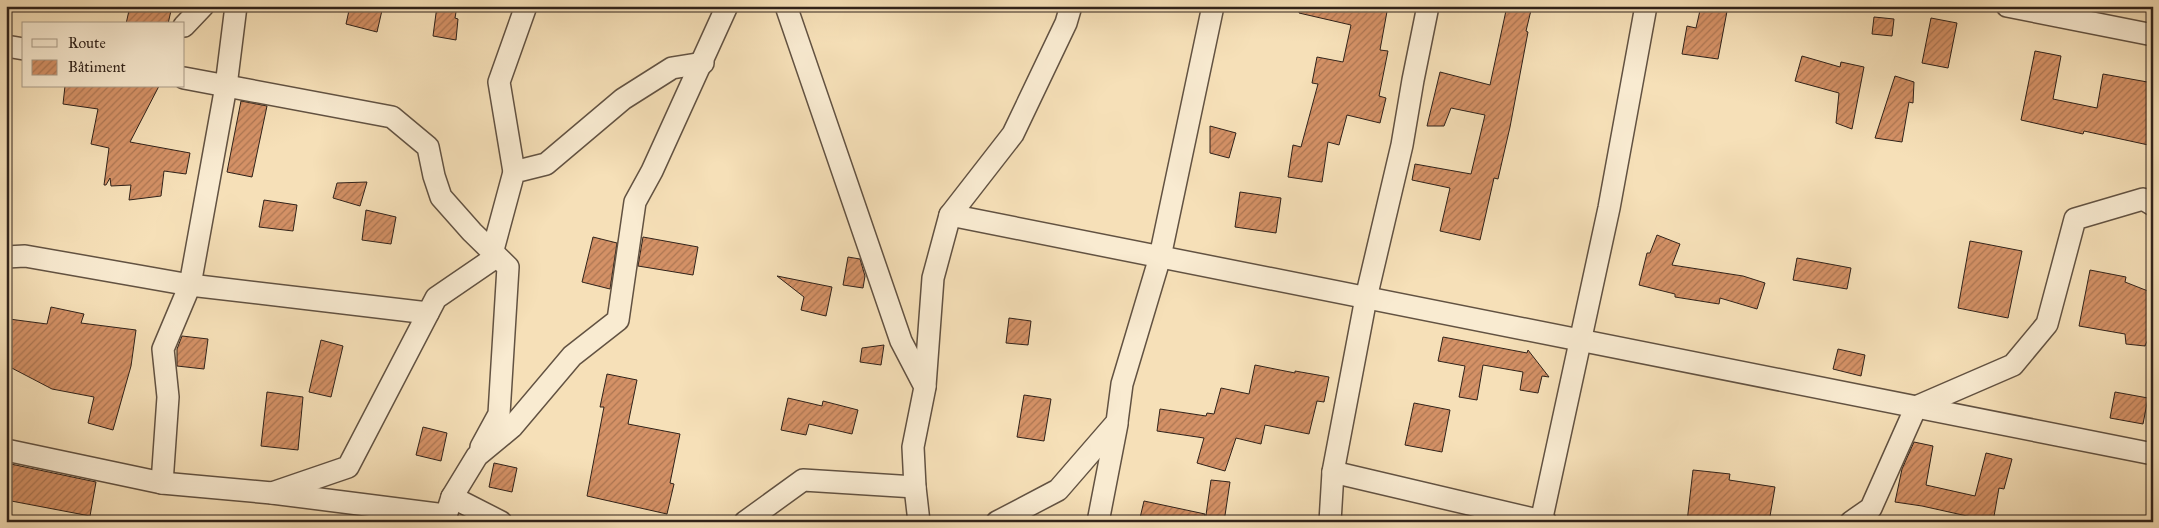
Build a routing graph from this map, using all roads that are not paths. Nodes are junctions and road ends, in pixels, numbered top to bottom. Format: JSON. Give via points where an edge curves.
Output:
{"nodes":[{"id":1,"x":203,"y":6,"type":"edge"},
{"id":2,"x":236,"y":6,"type":"edge"},
{"id":3,"x":526,"y":6,"type":"edge"},
{"id":4,"x":727,"y":6,"type":"edge"},
{"id":5,"x":786,"y":6,"type":"edge"},
{"id":6,"x":1071,"y":6,"type":"edge"},
{"id":7,"x":1213,"y":6,"type":"edge"},
{"id":8,"x":1428,"y":6,"type":"edge"},
{"id":9,"x":1646,"y":6,"type":"edge"},
{"id":10,"x":2007,"y":6,"type":"edge"},
{"id":11,"x":185,"y":25,"type":"edge"},
{"id":12,"x":2153,"y":35,"type":"edge"},
{"id":13,"x":6,"y":46,"type":"edge"},
{"id":14,"x":22,"y":49,"type":"edge"},
{"id":15,"x":703,"y":63,"type":"junction"},
{"id":16,"x":185,"y":78,"type":"edge"},
{"id":17,"x":226,"y":86,"type":"junction"},
{"id":18,"x":514,"y":172,"type":"junction"},
{"id":19,"x":2153,"y":204,"type":"edge"},
{"id":20,"x":950,"y":215,"type":"junction"},
{"id":21,"x":492,"y":253,"type":"junction"},
{"id":22,"x":6,"y":257,"type":"edge"},
{"id":23,"x":1160,"y":257,"type":"junction"},
{"id":24,"x":190,"y":285,"type":"junction"},
{"id":25,"x":1366,"y":298,"type":"junction"},
{"id":26,"x":428,"y":313,"type":"junction"},
{"id":27,"x":1582,"y":341,"type":"junction"},
{"id":28,"x":925,"y":386,"type":"junction"},
{"id":29,"x":1916,"y":407,"type":"junction"},
{"id":30,"x":1117,"y":422,"type":"junction"},
{"id":31,"x":6,"y":450,"type":"edge"},
{"id":32,"x":2153,"y":454,"type":"edge"},
{"id":33,"x":477,"y":456,"type":"junction"},
{"id":34,"x":1333,"y":472,"type":"junction"},
{"id":35,"x":162,"y":483,"type":"junction"},
{"id":36,"x":915,"y":487,"type":"junction"},
{"id":37,"x":272,"y":493,"type":"junction"},
{"id":38,"x":447,"y":511,"type":"edge"},
{"id":39,"x":1543,"y":521,"type":"edge"},
{"id":40,"x":501,"y":522,"type":"edge"},
{"id":41,"x":744,"y":522,"type":"edge"},
{"id":42,"x":918,"y":522,"type":"edge"},
{"id":43,"x":997,"y":522,"type":"edge"},
{"id":44,"x":1098,"y":522,"type":"edge"},
{"id":45,"x":1330,"y":522,"type":"edge"},
{"id":46,"x":1852,"y":522,"type":"edge"}],
"edges":[{"from":1,"to":11,"type":"street"},
{"from":2,"to":17,"type":"street"},
{"from":3,"to":18,"type":"street","via":[[499,82]]},
{"from":4,"to":15,"type":"street"},
{"from":5,"to":28,"type":"street","via":[[901,341]]},
{"from":6,"to":20,"type":"street","via":[[1013,134]]},
{"from":7,"to":23,"type":"street"},
{"from":8,"to":25,"type":"street","via":[[1402,145]]},
{"from":9,"to":27,"type":"street"},
{"from":10,"to":12,"type":"street"},
{"from":13,"to":14,"type":"street"},
{"from":15,"to":18,"type":"street","via":[[672,68],[624,99],[546,164]]},
{"from":15,"to":33,"type":"street","via":[[635,202],[618,320],[572,356],[512,427]]},
{"from":16,"to":17,"type":"street"},
{"from":17,"to":21,"type":"street","via":[[392,117],[428,147],[441,197]]},
{"from":17,"to":24,"type":"street"},
{"from":18,"to":21,"type":"street"},
{"from":19,"to":29,"type":"street","via":[[2143,199],[2075,219],[2047,324],[2013,365]]},
{"from":20,"to":23,"type":"street"},
{"from":20,"to":28,"type":"street","via":[[933,278]]},
{"from":21,"to":26,"type":"street","via":[[490,261],[436,298]]},
{"from":21,"to":33,"type":"street","via":[[508,267],[504,360],[499,414]]},
{"from":22,"to":24,"type":"street","via":[[25,256]]},
{"from":23,"to":25,"type":"street"},
{"from":23,"to":30,"type":"street","via":[[1122,384]]},
{"from":24,"to":26,"type":"street"},
{"from":24,"to":35,"type":"street","via":[[164,349],[168,397]]},
{"from":25,"to":27,"type":"street"},
{"from":25,"to":34,"type":"street"},
{"from":26,"to":37,"type":"street","via":[[348,467]]},
{"from":27,"to":29,"type":"street"},
{"from":27,"to":39,"type":"street"},
{"from":28,"to":36,"type":"street","via":[[913,447]]},
{"from":29,"to":32,"type":"street"},
{"from":29,"to":46,"type":"street","via":[[1871,508]]},
{"from":30,"to":43,"type":"street","via":[[1058,490]]},
{"from":30,"to":44,"type":"street"},
{"from":31,"to":35,"type":"street"},
{"from":33,"to":38,"type":"street"},
{"from":34,"to":39,"type":"street"},
{"from":34,"to":45,"type":"street"},
{"from":35,"to":37,"type":"street"},
{"from":36,"to":41,"type":"street","via":[[804,480]]},
{"from":36,"to":42,"type":"street"},
{"from":37,"to":38,"type":"street"},
{"from":38,"to":40,"type":"street"}]}
